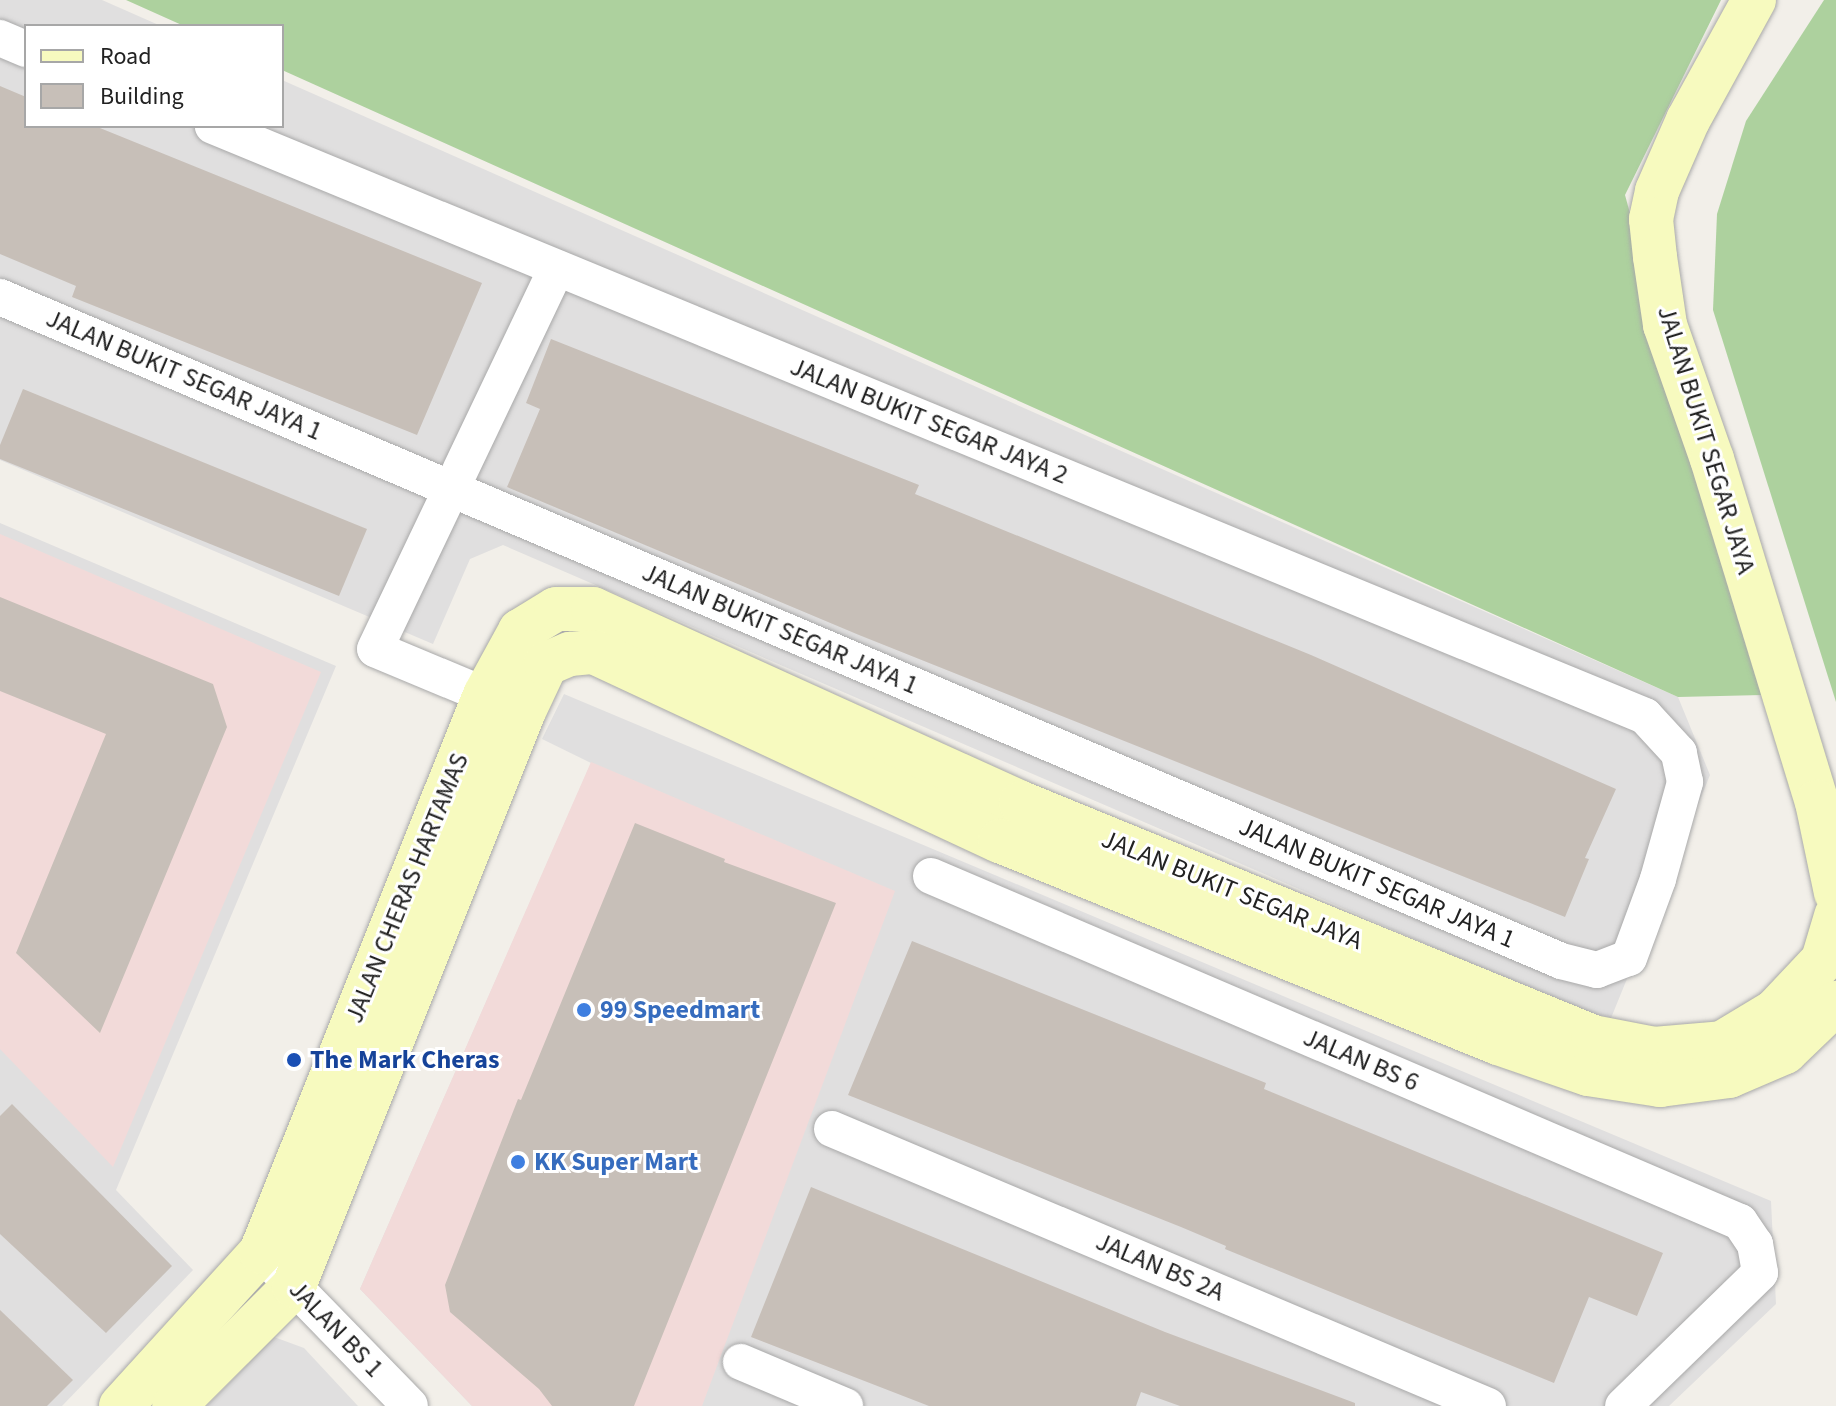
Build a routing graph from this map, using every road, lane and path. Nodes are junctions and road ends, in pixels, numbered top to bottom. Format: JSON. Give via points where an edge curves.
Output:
{"nodes":[{"id":1,"x":1754,"y":0,"type":"edge"},
{"id":2,"x":1785,"y":0,"type":"edge"},
{"id":3,"x":0,"y":38,"type":"edge"},
{"id":4,"x":24,"y":48,"type":"edge"},
{"id":5,"x":218,"y":128,"type":"edge"},
{"id":6,"x":557,"y":268,"type":"junction"},
{"id":7,"x":0,"y":297,"type":"edge"},
{"id":8,"x":452,"y":489,"type":"junction"},
{"id":9,"x":593,"y":609,"type":"joint"},
{"id":10,"x":594,"y":652,"type":"joint"},
{"id":11,"x":485,"y":695,"type":"junction"},
{"id":12,"x":524,"y":711,"type":"junction"},
{"id":13,"x":1645,"y":716,"type":"joint"},
{"id":14,"x":1836,"y":765,"type":"edge"},
{"id":15,"x":931,"y":876,"type":"dead end"},
{"id":16,"x":1836,"y":893,"type":"edge"},
{"id":17,"x":1836,"y":916,"type":"edge"},
{"id":18,"x":1836,"y":1003,"type":"edge"},
{"id":19,"x":832,"y":1129,"type":"dead end"},
{"id":20,"x":261,"y":1252,"type":"junction"},
{"id":21,"x":294,"y":1286,"type":"junction"},
{"id":22,"x":741,"y":1362,"type":"dead end"},
{"id":23,"x":121,"y":1406,"type":"edge"},
{"id":24,"x":174,"y":1406,"type":"edge"},
{"id":25,"x":410,"y":1406,"type":"edge"},
{"id":26,"x":845,"y":1406,"type":"edge"},
{"id":27,"x":1488,"y":1406,"type":"edge"},
{"id":28,"x":1623,"y":1406,"type":"edge"}],
"edges":[{"from":1,"to":16,"type":"street","name":"JALAN BUKIT SEGAR JAYA","via":[[1688,120],[1657,191],[1651,219],[1665,325],[1712,459],[1812,787]]},
{"from":2,"to":14,"type":"street","name":"JALAN BUKIT SEGAR JAYA","via":[[1696,155],[1676,247],[1712,390]]},
{"from":3,"to":4,"type":"street"},
{"from":5,"to":6,"type":"street","name":"JALAN BUKIT SEGAR JAYA 2"},
{"from":6,"to":8,"type":"street"},
{"from":6,"to":13,"type":"street","name":"JALAN BUKIT SEGAR JAYA 2"},
{"from":7,"to":8,"type":"street","name":"JALAN BUKIT SEGAR JAYA 1"},
{"from":8,"to":11,"type":"street","via":[[375,649]]},
{"from":8,"to":13,"type":"street","name":"JALAN BUKIT SEGAR JAYA 1","via":[[1561,961],[1597,970],[1629,958],[1685,782],[1679,753]]},
{"from":9,"to":11,"type":"street","name":"JALAN CHERAS HARTAMAS","via":[[556,609],[520,631]]},
{"from":9,"to":17,"type":"street","name":"JALAN BUKIT SEGAR JAYA","via":[[1021,803],[1593,1037],[1654,1049],[1722,1043],[1775,1011],[1823,960]]},
{"from":10,"to":12,"type":"street","name":"JALAN CHERAS HARTAMAS","via":[[546,664]]},
{"from":10,"to":18,"type":"street","name":"JALAN BUKIT SEGAR JAYA","via":[[1000,841],[1498,1043],[1588,1074],[1660,1085],[1729,1076],[1785,1052]]},
{"from":11,"to":12,"type":"street"},
{"from":11,"to":20,"type":"street","name":"JALAN CHERAS HARTAMAS"},
{"from":12,"to":21,"type":"street","name":"JALAN CHERAS HARTAMAS"},
{"from":15,"to":28,"type":"street","name":"JALAN BS 6","via":[[1740,1222],[1755,1244],[1760,1273]]},
{"from":19,"to":27,"type":"street","name":"JALAN BS 2A"},
{"from":20,"to":21,"type":"street","name":"JALAN BS 1"},
{"from":20,"to":23,"type":"street","name":"JALAN CHERAS HARTAMAS"},
{"from":21,"to":24,"type":"street","name":"JALAN CHERAS HARTAMAS"},
{"from":21,"to":25,"type":"street","name":"JALAN BS 1"},
{"from":22,"to":26,"type":"street"}]}
